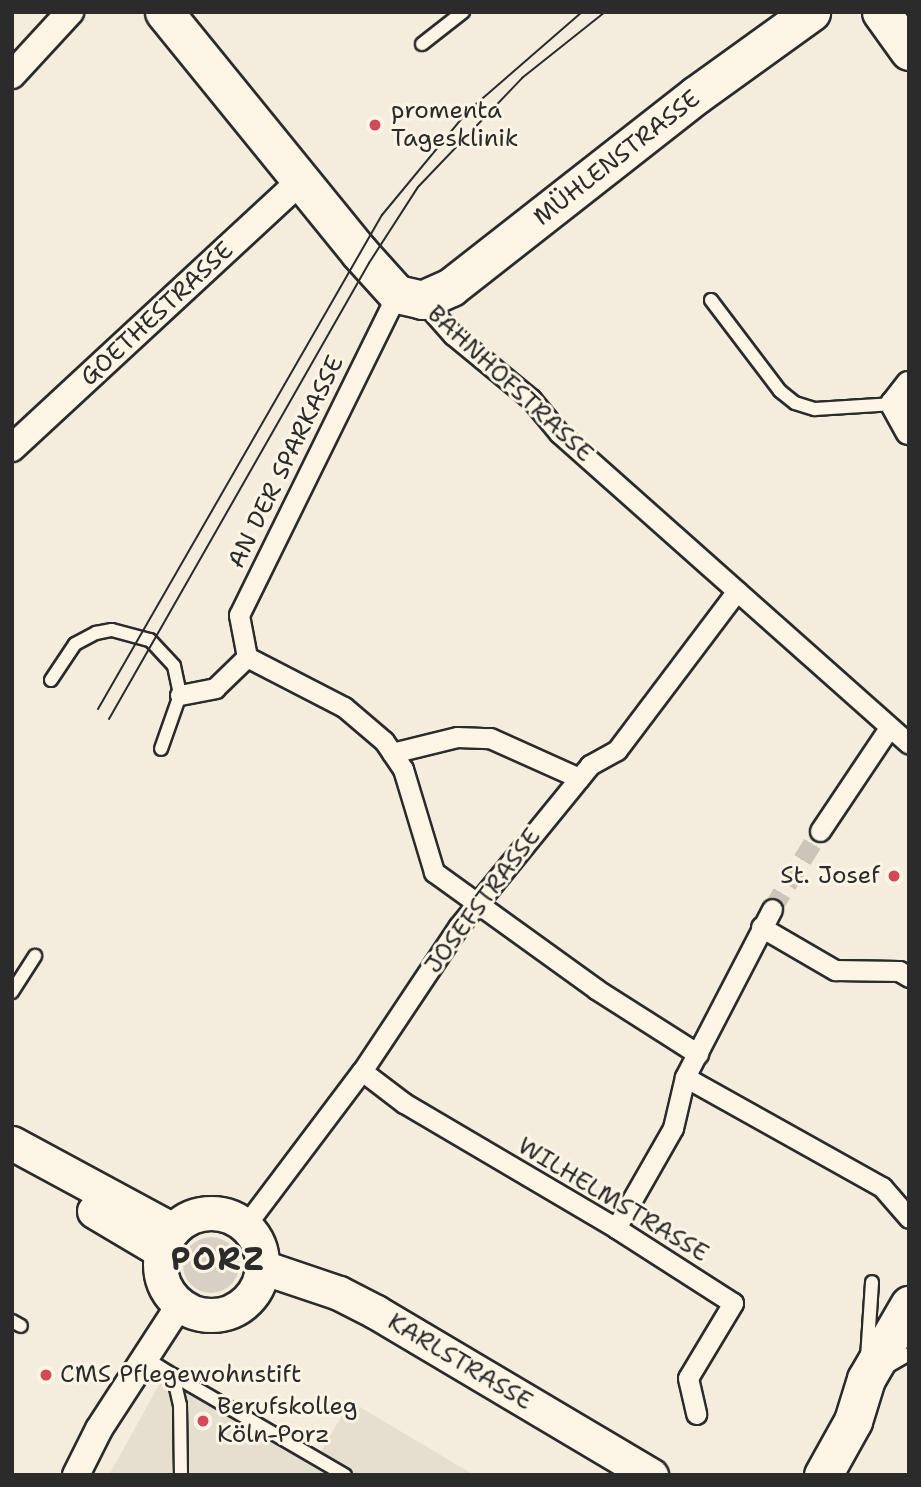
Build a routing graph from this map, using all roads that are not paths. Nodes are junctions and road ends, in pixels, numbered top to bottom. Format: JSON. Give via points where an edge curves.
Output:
{"nodes":[{"id":1,"x":70,"y":12,"type":"edge"},
{"id":2,"x":164,"y":12,"type":"edge"},
{"id":3,"x":463,"y":12,"type":"edge"},
{"id":4,"x":811,"y":12,"type":"edge"},
{"id":5,"x":881,"y":12,"type":"edge"},
{"id":6,"x":422,"y":44,"type":"dead end"},
{"id":7,"x":909,"y":51,"type":"edge"},
{"id":8,"x":12,"y":75,"type":"edge"},
{"id":9,"x":301,"y":180,"type":"junction"},
{"id":10,"x":409,"y":297,"type":"junction"},
{"id":11,"x":711,"y":300,"type":"dead end"},
{"id":12,"x":901,"y":395,"type":"edge"},
{"id":13,"x":909,"y":431,"type":"edge"},
{"id":14,"x":12,"y":448,"type":"edge"},
{"id":15,"x":737,"y":591,"type":"junction"},
{"id":16,"x":247,"y":657,"type":"junction"},
{"id":17,"x":51,"y":680,"type":"dead end"},
{"id":18,"x":180,"y":695,"type":"junction"},
{"id":19,"x":890,"y":729,"type":"junction"},
{"id":20,"x":909,"y":744,"type":"edge"},
{"id":21,"x":161,"y":749,"type":"dead end"},
{"id":22,"x":391,"y":753,"type":"junction"},
{"id":23,"x":579,"y":778,"type":"junction"},
{"id":24,"x":820,"y":831,"type":"tunnel mouth"},
{"id":25,"x":476,"y":904,"type":"junction"},
{"id":26,"x":772,"y":909,"type":"tunnel mouth"},
{"id":27,"x":761,"y":927,"type":"junction"},
{"id":28,"x":35,"y":956,"type":"dead end"},
{"id":29,"x":909,"y":977,"type":"edge"},
{"id":30,"x":12,"y":992,"type":"edge"},
{"id":31,"x":698,"y":1054,"type":"junction"},
{"id":32,"x":362,"y":1071,"type":"junction"},
{"id":33,"x":685,"y":1077,"type":"junction"},
{"id":34,"x":12,"y":1143,"type":"edge"},
{"id":35,"x":12,"y":1161,"type":"edge"},
{"id":36,"x":909,"y":1218,"type":"edge"},
{"id":37,"x":245,"y":1226,"type":"junction"},
{"id":38,"x":616,"y":1228,"type":"junction"},
{"id":39,"x":167,"y":1240,"type":"junction"},
{"id":40,"x":262,"y":1267,"type":"junction"},
{"id":41,"x":872,"y":1282,"type":"dead end"},
{"id":42,"x":909,"y":1305,"type":"edge"},
{"id":43,"x":179,"y":1306,"type":"junction"},
{"id":44,"x":909,"y":1354,"type":"edge"},
{"id":45,"x":144,"y":1357,"type":"junction"},
{"id":46,"x":173,"y":1375,"type":"junction"},
{"id":47,"x":866,"y":1379,"type":"junction"},
{"id":48,"x":696,"y":1414,"type":"dead end"},
{"id":49,"x":76,"y":1475,"type":"edge"},
{"id":50,"x":181,"y":1475,"type":"edge"},
{"id":51,"x":345,"y":1475,"type":"edge"},
{"id":52,"x":651,"y":1475,"type":"edge"},
{"id":53,"x":823,"y":1475,"type":"edge"}],
"edges":[{"from":1,"to":8,"type":"street"},
{"from":2,"to":9,"type":"main road","name":"BAHNHOFSTRASSE"},
{"from":3,"to":6,"type":"lane"},
{"from":4,"to":10,"type":"main road","name":"MÜHLENSTRASSE","via":[[696,95],[451,287]]},
{"from":5,"to":7,"type":"main road"},
{"from":9,"to":10,"type":"main road","name":"BAHNHOFSTRASSE"},
{"from":9,"to":14,"type":"street","name":"GOETHESTRASSE"},
{"from":10,"to":15,"type":"street","name":"BAHNHOFSTRASSE","via":[[498,369],[559,433]]},
{"from":10,"to":16,"type":"street","name":"AN DER SPARKASSE","via":[[239,615]]},
{"from":11,"to":12,"type":"lane","via":[[780,391],[795,403],[815,409]]},
{"from":12,"to":13,"type":"street"},
{"from":15,"to":19,"type":"street","name":"BAHNHOFSTRASSE"},
{"from":15,"to":23,"type":"street","name":"JOSEFSTRASSE","via":[[617,750],[590,765]]},
{"from":16,"to":18,"type":"street","via":[[215,688]]},
{"from":16,"to":22,"type":"street","via":[[344,707]]},
{"from":17,"to":18,"type":"lane","via":[[75,643],[113,630],[150,640],[173,666]]},
{"from":18,"to":21,"type":"lane"},
{"from":19,"to":20,"type":"street","name":"BAHNHOFSTRASSE"},
{"from":19,"to":24,"type":"street"},
{"from":22,"to":23,"type":"street","via":[[457,737],[490,738]]},
{"from":22,"to":25,"type":"street","via":[[405,773],[434,872]]},
{"from":23,"to":25,"type":"street","name":"JOSEFSTRASSE"},
{"from":25,"to":31,"type":"street"},
{"from":25,"to":32,"type":"street","name":"JOSEFSTRASSE"},
{"from":26,"to":27,"type":"street"},
{"from":27,"to":29,"type":"street","via":[[835,970],[899,971]]},
{"from":27,"to":31,"type":"street"},
{"from":28,"to":30,"type":"lane"},
{"from":31,"to":33,"type":"street"},
{"from":32,"to":37,"type":"street","name":"JOSEFSTRASSE"},
{"from":32,"to":38,"type":"street","name":"WILHELMSTRASSE","via":[[404,1103]]},
{"from":33,"to":36,"type":"street","via":[[882,1187]]},
{"from":33,"to":38,"type":"street","via":[[673,1128]]},
{"from":34,"to":39,"type":"street"},
{"from":35,"to":39,"type":"street"},
{"from":37,"to":39,"type":"street","via":[[225,1215],[202,1213]]},
{"from":37,"to":40,"type":"street","via":[[255,1238]]},
{"from":38,"to":48,"type":"street","name":"WILHELMSTRASSE","via":[[733,1303],[688,1378]]},
{"from":39,"to":43,"type":"street","via":[[163,1281]]},
{"from":40,"to":43,"type":"street","via":[[253,1293],[232,1312],[196,1314]]},
{"from":40,"to":52,"type":"street","name":"KARLSTRASSE","via":[[339,1293],[376,1312]]},
{"from":41,"to":47,"type":"lane"},
{"from":42,"to":47,"type":"main road"},
{"from":43,"to":45,"type":"street"},
{"from":44,"to":47,"type":"lane"},
{"from":45,"to":46,"type":"lane"},
{"from":45,"to":49,"type":"street"},
{"from":46,"to":50,"type":"lane","via":[[180,1405]]},
{"from":46,"to":51,"type":"lane"},
{"from":47,"to":53,"type":"main road","via":[[853,1421]]}]}
